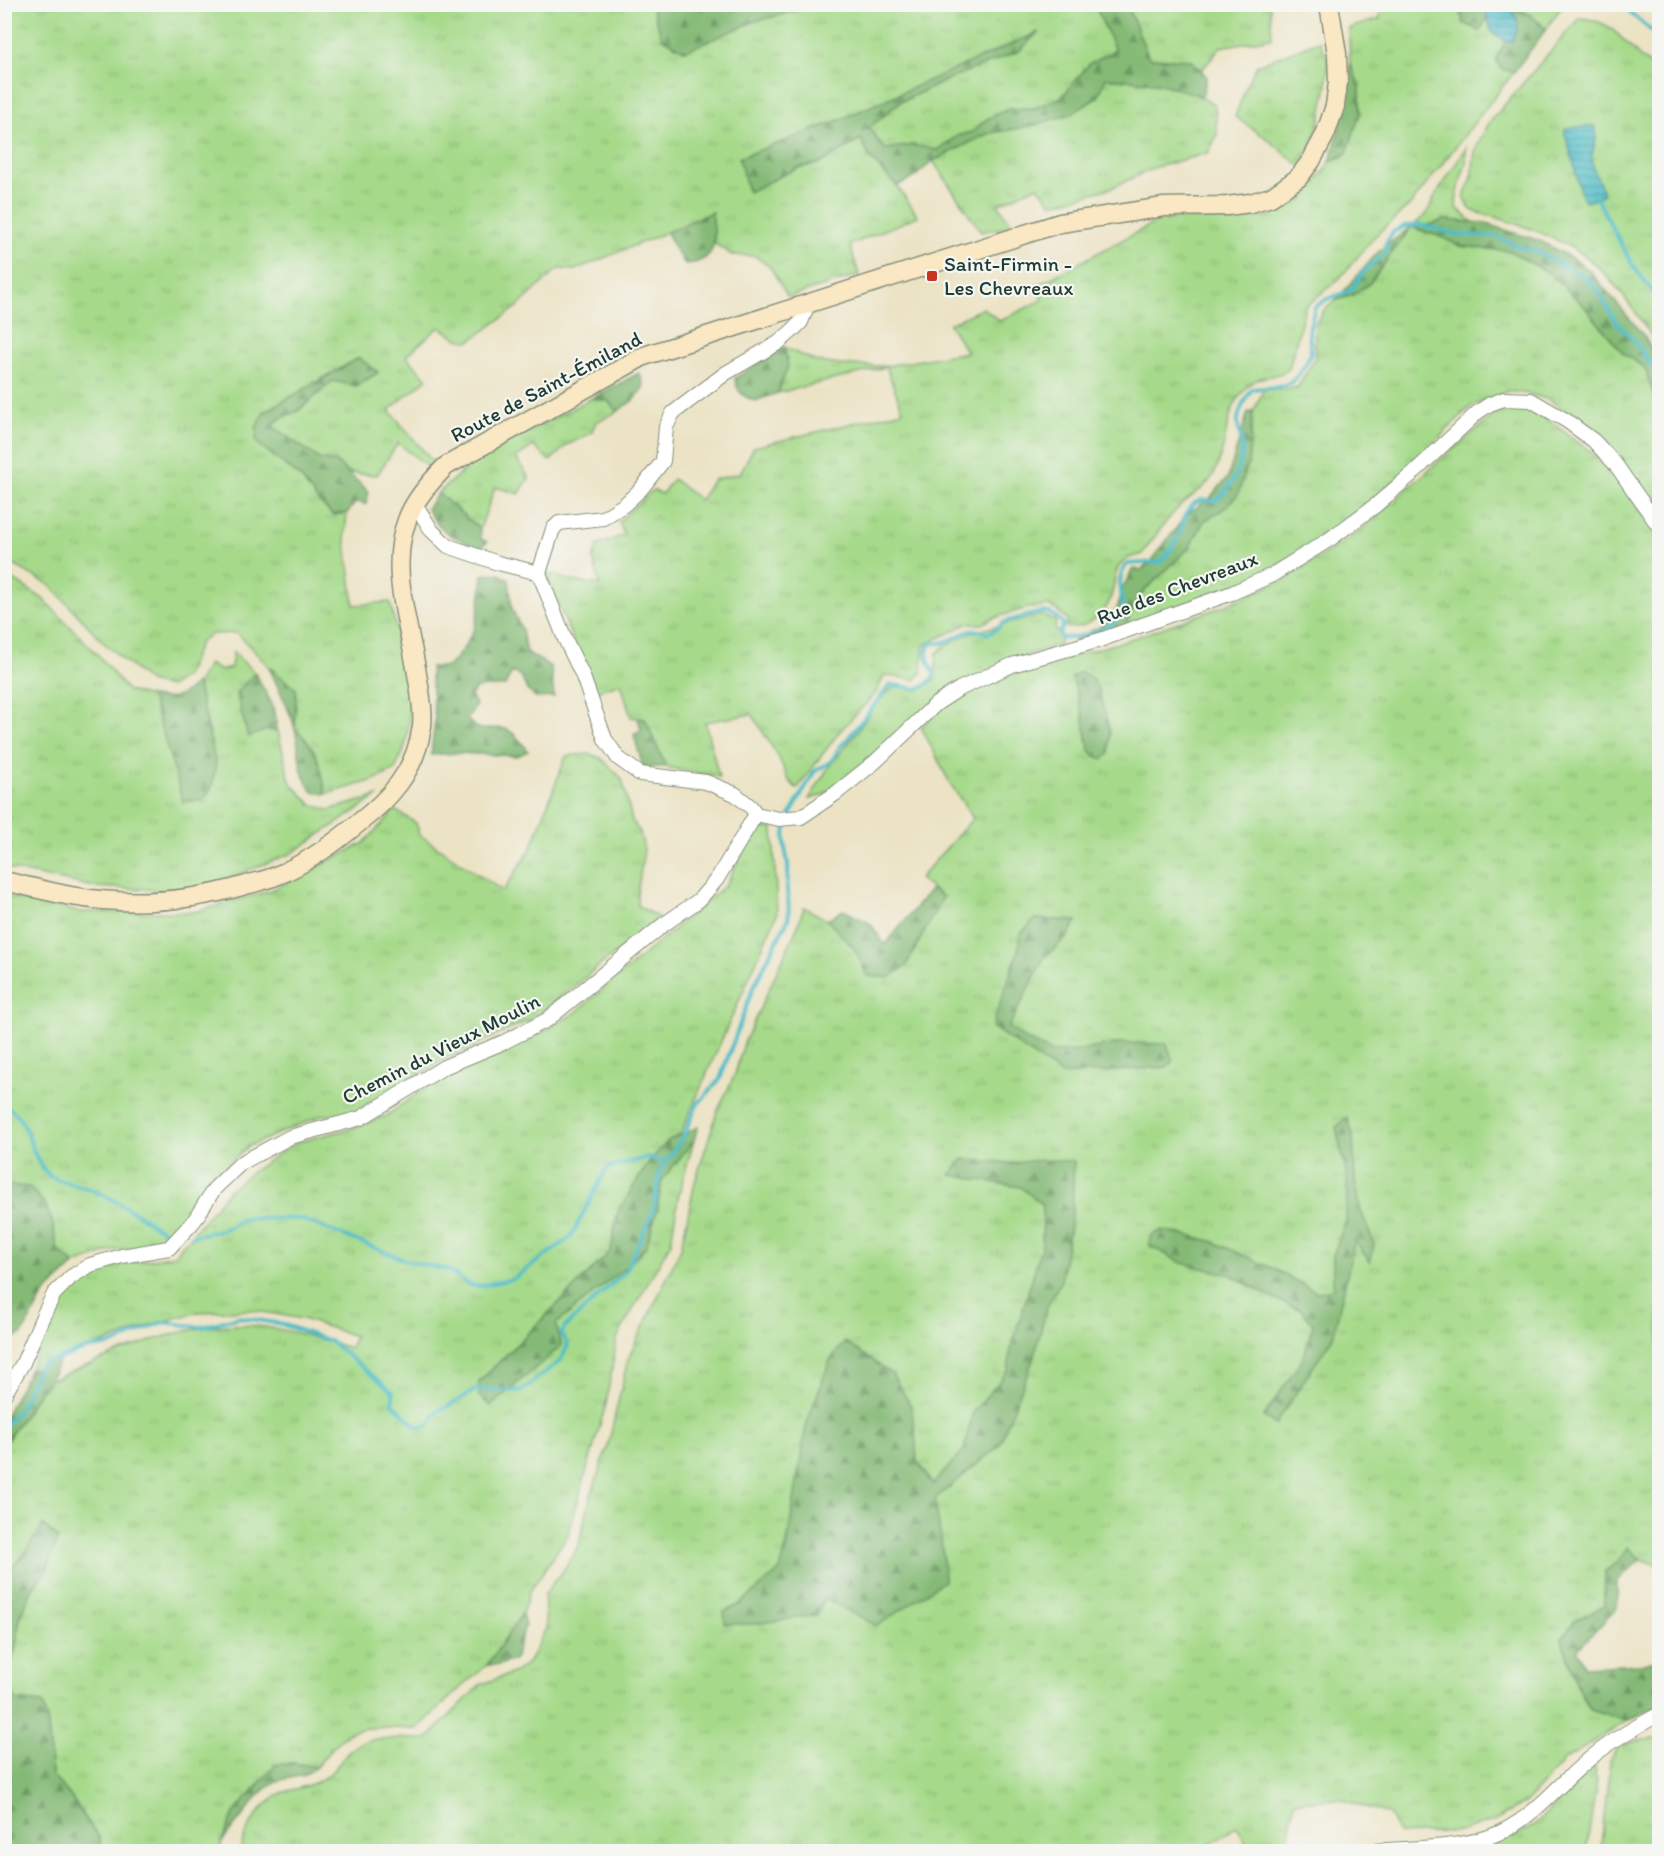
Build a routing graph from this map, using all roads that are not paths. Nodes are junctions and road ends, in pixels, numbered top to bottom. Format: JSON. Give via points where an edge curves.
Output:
{"nodes":[{"id":1,"x":1329,"y":4,"type":"edge"},
{"id":2,"x":808,"y":304,"type":"junction"},
{"id":3,"x":415,"y":504,"type":"junction"},
{"id":4,"x":1659,"y":528,"type":"edge"},
{"id":5,"x":539,"y":573,"type":"junction"},
{"id":6,"x":756,"y":814,"type":"junction"},
{"id":7,"x":4,"y":881,"type":"edge"},
{"id":8,"x":4,"y":1395,"type":"edge"},
{"id":9,"x":1659,"y":1714,"type":"edge"},
{"id":10,"x":1360,"y":1851,"type":"edge"}],
"edges":[{"from":1,"to":2,"type":"main road","name":"Route de Saint-Émiland","via":[[1337,54],[1335,106],[1311,161],[1298,178],[1271,197],[1227,206],[1164,207],[1060,223]]},
{"from":2,"to":3,"type":"main road","name":"Route de Saint-Émiland","via":[[644,356],[446,466]]},
{"from":2,"to":5,"type":"street","via":[[801,322],[778,343],[726,373],[673,413],[666,427],[663,461],[624,505],[603,518],[559,523],[553,529]]},
{"from":3,"to":5,"type":"street","via":[[432,531],[448,546]]},
{"from":3,"to":7,"type":"main road","name":"Route de Saint-Émiland","via":[[406,521],[400,576],[421,697],[422,725],[410,766],[382,805],[306,861],[275,877],[188,899],[115,901],[70,896]]},
{"from":4,"to":6,"type":"street","name":"Rue des Chevreaux","via":[[1616,465],[1594,441],[1531,400],[1504,399],[1478,412],[1376,505],[1272,575],[1100,640],[1012,665],[959,689],[936,704],[875,762],[801,817],[779,819]]},
{"from":5,"to":6,"type":"street","via":[[605,739],[618,758],[640,774],[716,786],[735,794]]},
{"from":6,"to":8,"type":"street","name":"Chemin du Vieux Moulin","via":[[717,879],[699,900],[547,1020],[444,1067],[361,1118],[290,1137],[241,1163],[214,1189],[194,1221],[169,1248],[90,1265],[71,1277],[54,1294]]},
{"from":9,"to":10,"type":"street","via":[[1586,1761],[1530,1815],[1501,1832],[1459,1844]]}]}
